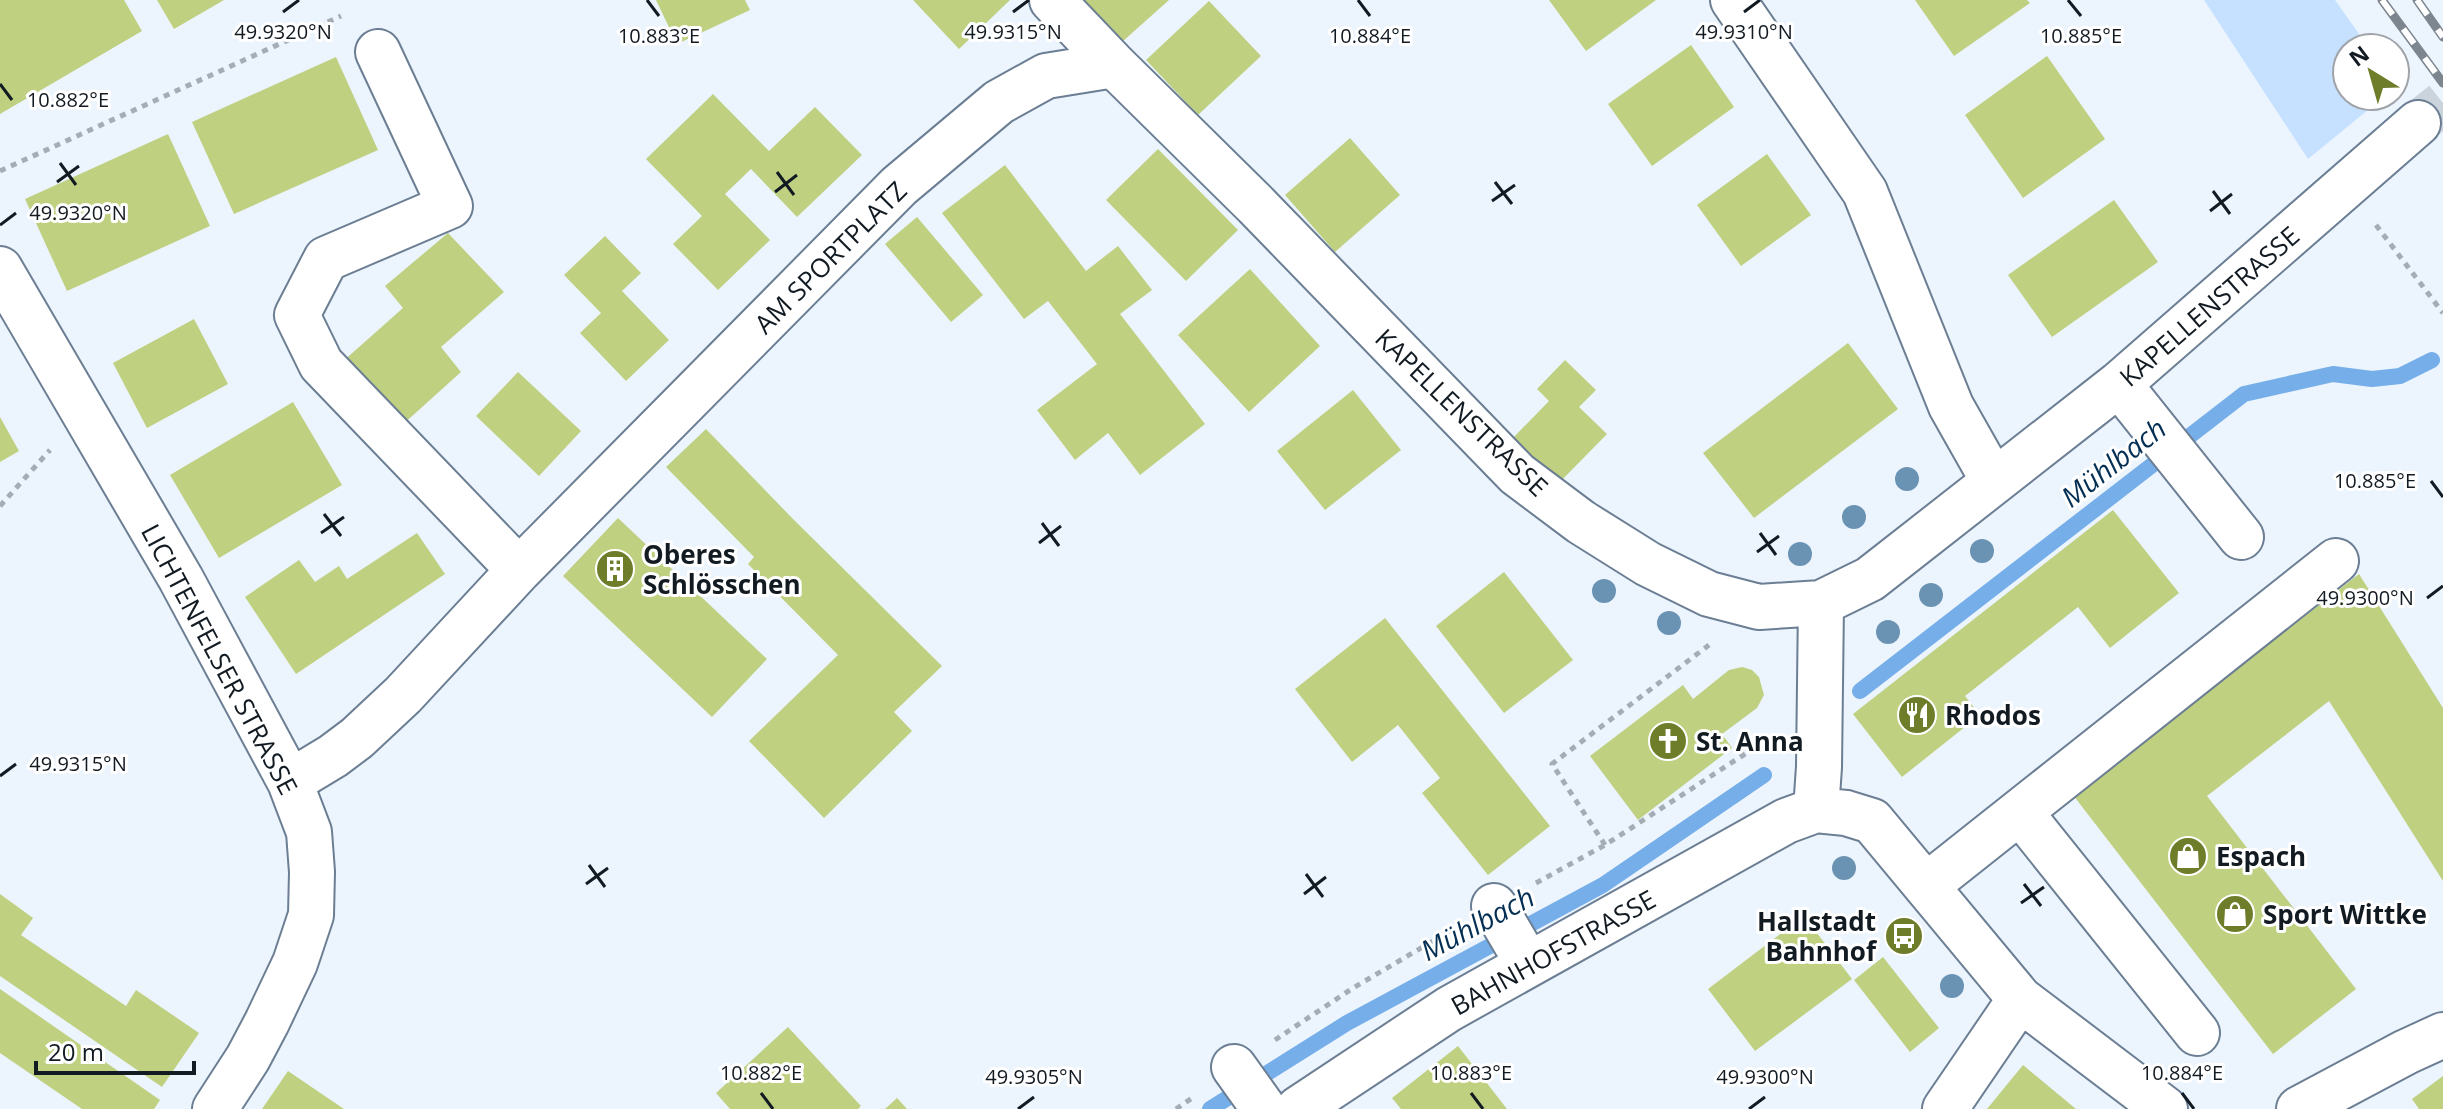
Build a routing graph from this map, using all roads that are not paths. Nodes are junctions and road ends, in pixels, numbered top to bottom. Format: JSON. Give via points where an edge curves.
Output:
{"nodes":[{"id":1,"x":1052,"y":0,"type":"edge"},
{"id":2,"x":1733,"y":0,"type":"edge"},
{"id":3,"x":378,"y":52,"type":"road end"},
{"id":4,"x":1114,"y":65,"type":"junction"},
{"id":5,"x":2418,"y":123,"type":"tunnel mouth"},
{"id":6,"x":0,"y":269,"type":"edge"},
{"id":7,"x":2119,"y":384,"type":"junction"},
{"id":8,"x":1994,"y":482,"type":"junction"},
{"id":9,"x":2241,"y":537,"type":"dead end"},
{"id":10,"x":2336,"y":561,"type":"dead end"},
{"id":11,"x":519,"y":570,"type":"junction"},
{"id":12,"x":1821,"y":603,"type":"junction"},
{"id":13,"x":290,"y":782,"type":"junction"},
{"id":14,"x":1816,"y":810,"type":"junction"},
{"id":15,"x":2020,"y":812,"type":"junction"},
{"id":16,"x":1926,"y":886,"type":"junction"},
{"id":17,"x":2020,"y":999,"type":"junction"},
{"id":18,"x":2197,"y":1033,"type":"dead end"},
{"id":19,"x":2443,"y":1035,"type":"edge"},
{"id":20,"x":215,"y":1109,"type":"edge"},
{"id":21,"x":1298,"y":1109,"type":"edge"},
{"id":22,"x":1945,"y":1109,"type":"edge"},
{"id":23,"x":2165,"y":1109,"type":"edge"},
{"id":24,"x":2299,"y":1109,"type":"edge"}],
"edges":[{"from":1,"to":4,"type":"street"},
{"from":2,"to":8,"type":"street","via":[[1865,192],[1951,406]]},
{"from":3,"to":11,"type":"street","via":[[450,206],[326,259],[297,315],[321,364]]},
{"from":4,"to":11,"type":"street","name":"AM SPORTPLATZ","via":[[1046,76],[999,102],[899,186]]},
{"from":4,"to":12,"type":"street","name":"KAPELLENSTRASSE","via":[[1517,474],[1648,564],[1709,594],[1759,607]]},
{"from":5,"to":7,"type":"street","name":"KAPELLENSTRASSE"},
{"from":6,"to":13,"type":"street","name":"LICHTENFELSER STRASSE","via":[[181,579]]},
{"from":7,"to":8,"type":"street","name":"KAPELLENSTRASSE"},
{"from":7,"to":9,"type":"street"},
{"from":8,"to":12,"type":"street","name":"KAPELLENSTRASSE","via":[[1870,579]]},
{"from":10,"to":15,"type":"street"},
{"from":11,"to":13,"type":"street","name":"AM SPORTPLATZ","via":[[403,695],[350,743]]},
{"from":12,"to":14,"type":"street"},
{"from":13,"to":20,"type":"street","name":"LICHTENFELSER STRASSE","via":[[309,832],[311,915],[267,1022]]},
{"from":14,"to":16,"type":"street","via":[[1872,821]]},
{"from":14,"to":21,"type":"street","name":"BAHNHOFSTRASSE","via":[[1510,933],[1449,1009]]},
{"from":15,"to":16,"type":"street"},
{"from":15,"to":18,"type":"street"},
{"from":16,"to":17,"type":"street"},
{"from":17,"to":22,"type":"street"},
{"from":17,"to":23,"type":"street"},
{"from":19,"to":24,"type":"street"}]}
